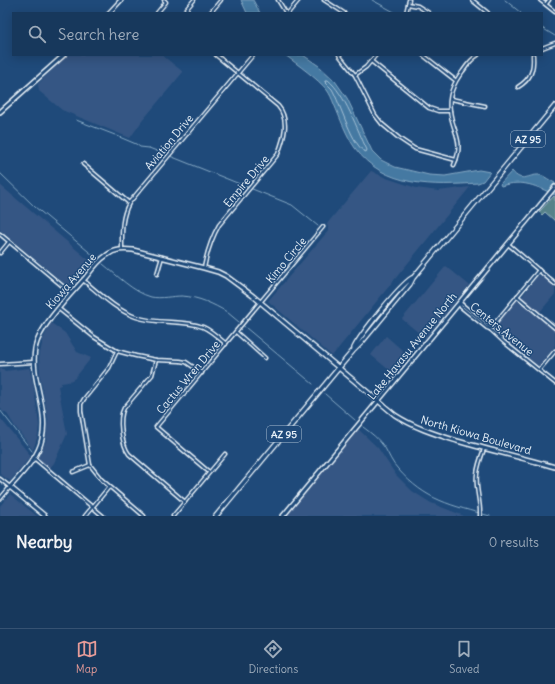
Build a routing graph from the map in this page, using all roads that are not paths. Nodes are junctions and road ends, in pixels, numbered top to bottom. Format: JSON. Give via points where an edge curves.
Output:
{"nodes":[{"id":1,"x":121,"y":0,"type":"edge"},
{"id":2,"x":194,"y":0,"type":"edge"},
{"id":3,"x":221,"y":0,"type":"edge"},
{"id":4,"x":278,"y":0,"type":"edge"},
{"id":5,"x":299,"y":0,"type":"edge"},
{"id":6,"x":324,"y":0,"type":"edge"},
{"id":7,"x":409,"y":0,"type":"edge"},
{"id":8,"x":472,"y":0,"type":"edge"},
{"id":9,"x":540,"y":0,"type":"edge"},
{"id":10,"x":549,"y":0,"type":"edge"},
{"id":11,"x":166,"y":1,"type":"edge"},
{"id":12,"x":408,"y":4,"type":"junction"},
{"id":13,"x":546,"y":4,"type":"junction"},
{"id":14,"x":110,"y":12,"type":"edge"},
{"id":15,"x":158,"y":12,"type":"edge"},
{"id":16,"x":184,"y":12,"type":"edge"},
{"id":17,"x":211,"y":12,"type":"edge"},
{"id":18,"x":286,"y":12,"type":"edge"},
{"id":19,"x":288,"y":12,"type":"edge"},
{"id":20,"x":342,"y":12,"type":"edge"},
{"id":21,"x":406,"y":12,"type":"edge"},
{"id":22,"x":427,"y":12,"type":"edge"},
{"id":23,"x":487,"y":12,"type":"edge"},
{"id":24,"x":555,"y":12,"type":"edge"},
{"id":25,"x":555,"y":43,"type":"edge"},
{"id":26,"x":543,"y":48,"type":"edge"},
{"id":27,"x":63,"y":56,"type":"edge"},
{"id":28,"x":217,"y":56,"type":"edge"},
{"id":29,"x":252,"y":56,"type":"edge"},
{"id":30,"x":340,"y":56,"type":"edge"},
{"id":31,"x":375,"y":56,"type":"edge"},
{"id":32,"x":424,"y":56,"type":"edge"},
{"id":33,"x":475,"y":56,"type":"edge"},
{"id":34,"x":533,"y":56,"type":"edge"},
{"id":35,"x":371,"y":61,"type":"junction"},
{"id":36,"x":238,"y":73,"type":"junction"},
{"id":37,"x":355,"y":75,"type":"junction"},
{"id":38,"x":456,"y":80,"type":"junction"},
{"id":39,"x":518,"y":87,"type":"dead end"},
{"id":40,"x":450,"y":98,"type":"junction"},
{"id":41,"x":484,"y":106,"type":"dead end"},
{"id":42,"x":555,"y":106,"type":"edge"},
{"id":43,"x":450,"y":111,"type":"junction"},
{"id":44,"x":0,"y":112,"type":"edge"},
{"id":45,"x":456,"y":160,"type":"junction"},
{"id":46,"x":83,"y":164,"type":"dead end"},
{"id":47,"x":454,"y":165,"type":"dead end"},
{"id":48,"x":555,"y":188,"type":"edge"},
{"id":49,"x":129,"y":203,"type":"junction"},
{"id":50,"x":323,"y":228,"type":"dead end"},
{"id":51,"x":0,"y":234,"type":"edge"},
{"id":52,"x":9,"y":242,"type":"junction"},
{"id":53,"x":508,"y":244,"type":"junction"},
{"id":54,"x":122,"y":249,"type":"junction"},
{"id":55,"x":0,"y":253,"type":"edge"},
{"id":56,"x":162,"y":257,"type":"junction"},
{"id":57,"x":204,"y":268,"type":"junction"},
{"id":58,"x":538,"y":270,"type":"junction"},
{"id":59,"x":157,"y":274,"type":"dead end"},
{"id":60,"x":83,"y":280,"type":"junction"},
{"id":61,"x":555,"y":284,"type":"edge"},
{"id":62,"x":71,"y":293,"type":"junction"},
{"id":63,"x":517,"y":296,"type":"junction"},
{"id":64,"x":261,"y":302,"type":"junction"},
{"id":65,"x":459,"y":302,"type":"junction"},
{"id":66,"x":59,"y":309,"type":"junction"},
{"id":67,"x":555,"y":328,"type":"edge"},
{"id":68,"x":490,"y":329,"type":"junction"},
{"id":69,"x":236,"y":332,"type":"junction"},
{"id":70,"x":226,"y":344,"type":"junction"},
{"id":71,"x":117,"y":351,"type":"junction"},
{"id":72,"x":555,"y":351,"type":"edge"},
{"id":73,"x":265,"y":358,"type":"dead end"},
{"id":74,"x":156,"y":360,"type":"junction"},
{"id":75,"x":34,"y":362,"type":"junction"},
{"id":76,"x":0,"y":364,"type":"edge"},
{"id":77,"x":338,"y":368,"type":"junction"},
{"id":78,"x":539,"y":370,"type":"junction"},
{"id":79,"x":202,"y":373,"type":"junction"},
{"id":80,"x":555,"y":382,"type":"edge"},
{"id":81,"x":378,"y":401,"type":"junction"},
{"id":82,"x":484,"y":449,"type":"junction"},
{"id":83,"x":225,"y":454,"type":"dead end"},
{"id":84,"x":34,"y":458,"type":"junction"},
{"id":85,"x":90,"y":465,"type":"junction"},
{"id":86,"x":555,"y":467,"type":"edge"},
{"id":87,"x":72,"y":472,"type":"dead end"},
{"id":88,"x":209,"y":472,"type":"junction"},
{"id":89,"x":0,"y":478,"type":"edge"},
{"id":90,"x":10,"y":487,"type":"junction"},
{"id":91,"x":109,"y":487,"type":"junction"},
{"id":92,"x":0,"y":499,"type":"edge"},
{"id":93,"x":185,"y":502,"type":"junction"},
{"id":94,"x":93,"y":507,"type":"junction"},
{"id":95,"x":45,"y":516,"type":"edge"},
{"id":96,"x":85,"y":516,"type":"edge"},
{"id":97,"x":103,"y":516,"type":"edge"},
{"id":98,"x":144,"y":516,"type":"edge"},
{"id":99,"x":173,"y":516,"type":"edge"},
{"id":100,"x":216,"y":516,"type":"edge"},
{"id":101,"x":283,"y":516,"type":"edge"},
{"id":102,"x":480,"y":516,"type":"edge"}],
"edges":[{"from":1,"to":14,"type":"street"},
{"from":2,"to":16,"type":"street"},
{"from":3,"to":17,"type":"street"},
{"from":4,"to":18,"type":"street"},
{"from":5,"to":19,"type":"street"},
{"from":6,"to":20,"type":"street"},
{"from":7,"to":12,"type":"street"},
{"from":8,"to":23,"type":"street"},
{"from":9,"to":13,"type":"street"},
{"from":10,"to":13,"type":"street"},
{"from":11,"to":15,"type":"street"},
{"from":12,"to":21,"type":"street"},
{"from":12,"to":22,"type":"street"},
{"from":13,"to":24,"type":"street"},
{"from":25,"to":26,"type":"street"},
{"from":27,"to":44,"type":"street"},
{"from":28,"to":36,"type":"street","name":"Empire Drive"},
{"from":29,"to":36,"type":"street","name":"Aviation Drive"},
{"from":30,"to":37,"type":"street"},
{"from":31,"to":35,"type":"street"},
{"from":32,"to":38,"type":"street"},
{"from":33,"to":38,"type":"street"},
{"from":34,"to":39,"type":"street","via":[[530,77]]},
{"from":35,"to":37,"type":"street"},
{"from":35,"to":43,"type":"street","via":[[429,108],[438,112]]},
{"from":36,"to":49,"type":"street","name":"Aviation Drive"},
{"from":36,"to":57,"type":"street","name":"Empire Drive","via":[[278,106],[286,120],[285,128],[281,147],[273,161],[213,234]]},
{"from":37,"to":45,"type":"street","via":[[382,124],[415,149]]},
{"from":38,"to":40,"type":"street"},
{"from":40,"to":41,"type":"street"},
{"from":40,"to":43,"type":"street"},
{"from":42,"to":77,"type":"highway","number":"AZ 95","via":[[413,278],[391,299]]},
{"from":43,"to":45,"type":"street","via":[[458,140]]},
{"from":45,"to":47,"type":"street"},
{"from":46,"to":49,"type":"street"},
{"from":48,"to":53,"type":"street","name":"Lake Havasu Avenue North"},
{"from":49,"to":54,"type":"street","name":"Aviation Drive","via":[[122,220]]},
{"from":50,"to":64,"type":"street","name":"Kimo Circle"},
{"from":51,"to":52,"type":"street"},
{"from":52,"to":55,"type":"street"},
{"from":52,"to":62,"type":"street"},
{"from":53,"to":58,"type":"street"},
{"from":53,"to":65,"type":"street","name":"Lake Havasu Avenue North"},
{"from":54,"to":56,"type":"street"},
{"from":54,"to":60,"type":"street","name":"Kiowa Avenue","via":[[106,255]]},
{"from":56,"to":57,"type":"street"},
{"from":56,"to":59,"type":"street"},
{"from":57,"to":64,"type":"street","via":[[226,276]]},
{"from":58,"to":61,"type":"street"},
{"from":58,"to":63,"type":"street"},
{"from":60,"to":62,"type":"street","name":"Kiowa Avenue"},
{"from":60,"to":70,"type":"street","via":[[130,315],[146,320],[203,327]]},
{"from":62,"to":66,"type":"street","name":"Kiowa Avenue"},
{"from":63,"to":67,"type":"street"},
{"from":63,"to":68,"type":"street"},
{"from":64,"to":69,"type":"street","name":"Cactus Wren Drive"},
{"from":64,"to":77,"type":"street"},
{"from":65,"to":68,"type":"street","name":"Centers Avenue","via":[[461,307]]},
{"from":65,"to":81,"type":"street","name":"Lake Havasu Avenue North"},
{"from":66,"to":71,"type":"street","via":[[94,337]]},
{"from":66,"to":75,"type":"street","name":"Kiowa Avenue","via":[[39,336]]},
{"from":68,"to":78,"type":"street","name":"Centers Avenue"},
{"from":69,"to":70,"type":"street","name":"Cactus Wren Drive"},
{"from":69,"to":73,"type":"street"},
{"from":70,"to":79,"type":"street","name":"Cactus Wren Drive"},
{"from":71,"to":74,"type":"street"},
{"from":71,"to":85,"type":"street","via":[[109,368],[81,404]]},
{"from":72,"to":78,"type":"street"},
{"from":74,"to":79,"type":"street","via":[[186,362]]},
{"from":74,"to":93,"type":"street","via":[[152,375],[121,413],[124,446],[129,454]]},
{"from":75,"to":76,"type":"street"},
{"from":75,"to":84,"type":"street","name":"Kiowa Avenue","via":[[44,428]]},
{"from":77,"to":81,"type":"street","name":"North Kiowa Boulevard"},
{"from":77,"to":100,"type":"highway","number":"AZ 95"},
{"from":78,"to":80,"type":"street","name":"Centers Avenue"},
{"from":79,"to":88,"type":"street","name":"Cactus Wren Drive","via":[[156,427]]},
{"from":81,"to":82,"type":"street","name":"North Kiowa Boulevard","via":[[408,423],[425,431]]},
{"from":81,"to":101,"type":"street","name":"Lake Havasu Avenue North"},
{"from":82,"to":86,"type":"street","name":"North Kiowa Boulevard"},
{"from":82,"to":102,"type":"street","via":[[477,474]]},
{"from":83,"to":88,"type":"street"},
{"from":84,"to":90,"type":"street","name":"Kiowa Avenue"},
{"from":84,"to":94,"type":"street"},
{"from":85,"to":87,"type":"street"},
{"from":85,"to":91,"type":"street"},
{"from":88,"to":93,"type":"street"},
{"from":89,"to":90,"type":"street"},
{"from":90,"to":92,"type":"street","name":"Kiowa Avenue"},
{"from":90,"to":95,"type":"street"},
{"from":91,"to":94,"type":"street"},
{"from":91,"to":98,"type":"street"},
{"from":93,"to":99,"type":"street"},
{"from":94,"to":96,"type":"street"},
{"from":94,"to":97,"type":"street"}]}
